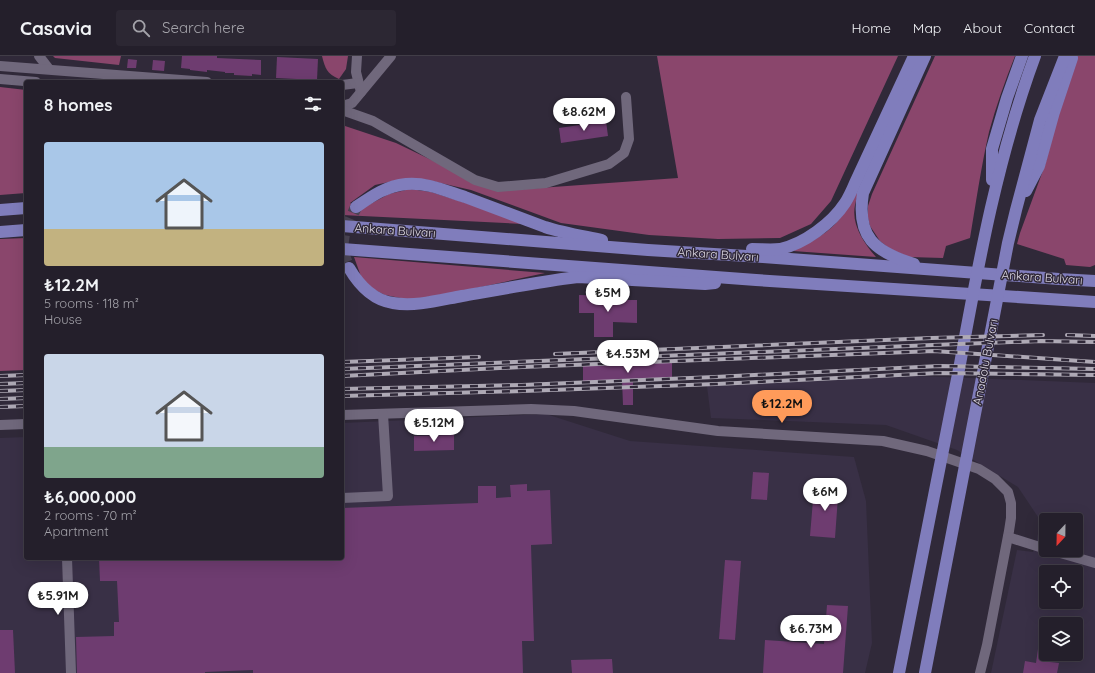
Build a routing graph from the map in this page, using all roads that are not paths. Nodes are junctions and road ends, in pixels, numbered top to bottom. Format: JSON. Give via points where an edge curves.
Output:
{"nodes":[{"id":1,"x":39,"y":56,"type":"edge"},
{"id":2,"x":357,"y":56,"type":"edge"},
{"id":3,"x":391,"y":56,"type":"edge"},
{"id":4,"x":914,"y":56,"type":"edge"},
{"id":5,"x":925,"y":56,"type":"edge"},
{"id":6,"x":1022,"y":56,"type":"edge"},
{"id":7,"x":1035,"y":56,"type":"edge"},
{"id":8,"x":1065,"y":56,"type":"edge"},
{"id":9,"x":1073,"y":56,"type":"edge"},
{"id":10,"x":0,"y":66,"type":"edge"},
{"id":11,"x":49,"y":69,"type":"junction"},
{"id":12,"x":0,"y":79,"type":"edge"},
{"id":13,"x":183,"y":80,"type":"edge"},
{"id":14,"x":24,"y":81,"type":"edge"},
{"id":15,"x":344,"y":85,"type":"edge"},
{"id":16,"x":360,"y":88,"type":"junction"},
{"id":17,"x":626,"y":97,"type":"dead end"},
{"id":18,"x":344,"y":105,"type":"edge"},
{"id":19,"x":344,"y":111,"type":"edge"},
{"id":20,"x":992,"y":199,"type":"junction"},
{"id":21,"x":356,"y":207,"type":"tunnel mouth"},
{"id":22,"x":24,"y":208,"type":"edge"},
{"id":23,"x":0,"y":210,"type":"edge"},
{"id":24,"x":1016,"y":210,"type":"junction"},
{"id":25,"x":344,"y":226,"type":"edge"},
{"id":26,"x":24,"y":230,"type":"edge"},
{"id":27,"x":0,"y":232,"type":"edge"},
{"id":28,"x":344,"y":249,"type":"edge"},
{"id":29,"x":648,"y":250,"type":"junction"},
{"id":30,"x":349,"y":268,"type":"tunnel mouth"},
{"id":31,"x":933,"y":269,"type":"junction"},
{"id":32,"x":1095,"y":272,"type":"edge"},
{"id":33,"x":1059,"y":279,"type":"junction"},
{"id":34,"x":756,"y":280,"type":"junction"},
{"id":35,"x":1095,"y":281,"type":"edge"},
{"id":36,"x":1095,"y":302,"type":"edge"},
{"id":37,"x":383,"y":414,"type":"junction"},
{"id":38,"x":344,"y":415,"type":"edge"},
{"id":39,"x":24,"y":424,"type":"edge"},
{"id":40,"x":0,"y":425,"type":"edge"},
{"id":41,"x":344,"y":498,"type":"edge"},
{"id":42,"x":1008,"y":537,"type":"junction"},
{"id":43,"x":1039,"y":547,"type":"edge"},
{"id":44,"x":1074,"y":557,"type":"edge"},
{"id":45,"x":67,"y":560,"type":"edge"},
{"id":46,"x":1095,"y":563,"type":"edge"},
{"id":47,"x":71,"y":673,"type":"edge"},
{"id":48,"x":899,"y":673,"type":"edge"},
{"id":49,"x":925,"y":673,"type":"edge"},
{"id":50,"x":980,"y":673,"type":"edge"}],
"edges":[{"from":1,"to":11,"type":"street"},
{"from":2,"to":16,"type":"street","via":[[356,72]]},
{"from":3,"to":16,"type":"street"},
{"from":4,"to":29,"type":"main road","via":[[845,203],[820,229],[780,249],[678,244]]},
{"from":5,"to":31,"type":"main road","via":[[863,193],[861,213],[866,233],[884,252]]},
{"from":6,"to":20,"type":"main road","via":[[992,149]]},
{"from":7,"to":20,"type":"main road","name":"Anadolu Bulvarı","via":[[1015,114]]},
{"from":8,"to":24,"type":"main road","name":"Anadolu Bulvarı","via":[[1040,120]]},
{"from":9,"to":24,"type":"main road","via":[[1039,166]]},
{"from":10,"to":11,"type":"street"},
{"from":11,"to":13,"type":"street"},
{"from":12,"to":14,"type":"street"},
{"from":15,"to":16,"type":"street"},
{"from":16,"to":18,"type":"street","via":[[352,103]]},
{"from":17,"to":19,"type":"street","via":[[629,139],[624,153],[609,164],[546,182],[498,187],[475,180],[373,121]]},
{"from":20,"to":48,"type":"main road","name":"Anadolu Bulvarı"},
{"from":21,"to":29,"type":"main road","via":[[394,186],[426,185],[548,228]]},
{"from":22,"to":23,"type":"main road"},
{"from":24,"to":49,"type":"main road","name":"Anadolu Bulvarı"},
{"from":25,"to":29,"type":"main road","name":"Ankara Bulvarı"},
{"from":26,"to":27,"type":"main road"},
{"from":28,"to":34,"type":"main road","name":"Ankara Bulvarı"},
{"from":29,"to":31,"type":"main road","name":"Ankara Bulvarı"},
{"from":30,"to":34,"type":"main road","via":[[360,285],[374,296],[391,303],[402,304],[434,301],[562,278],[704,284]]},
{"from":31,"to":33,"type":"main road","name":"Ankara Bulvarı"},
{"from":32,"to":33,"type":"main road"},
{"from":33,"to":35,"type":"main road","name":"Ankara Bulvarı"},
{"from":34,"to":36,"type":"main road","name":"Ankara Bulvarı"},
{"from":37,"to":38,"type":"street"},
{"from":37,"to":41,"type":"street","via":[[388,496]]},
{"from":37,"to":42,"type":"street","via":[[531,409],[574,411],[718,431],[883,441],[927,451],[979,469],[995,479],[1008,492],[1011,502]]},
{"from":39,"to":40,"type":"street"},
{"from":42,"to":43,"type":"street"},
{"from":42,"to":50,"type":"street"},
{"from":44,"to":46,"type":"street"},
{"from":45,"to":47,"type":"street"}]}
